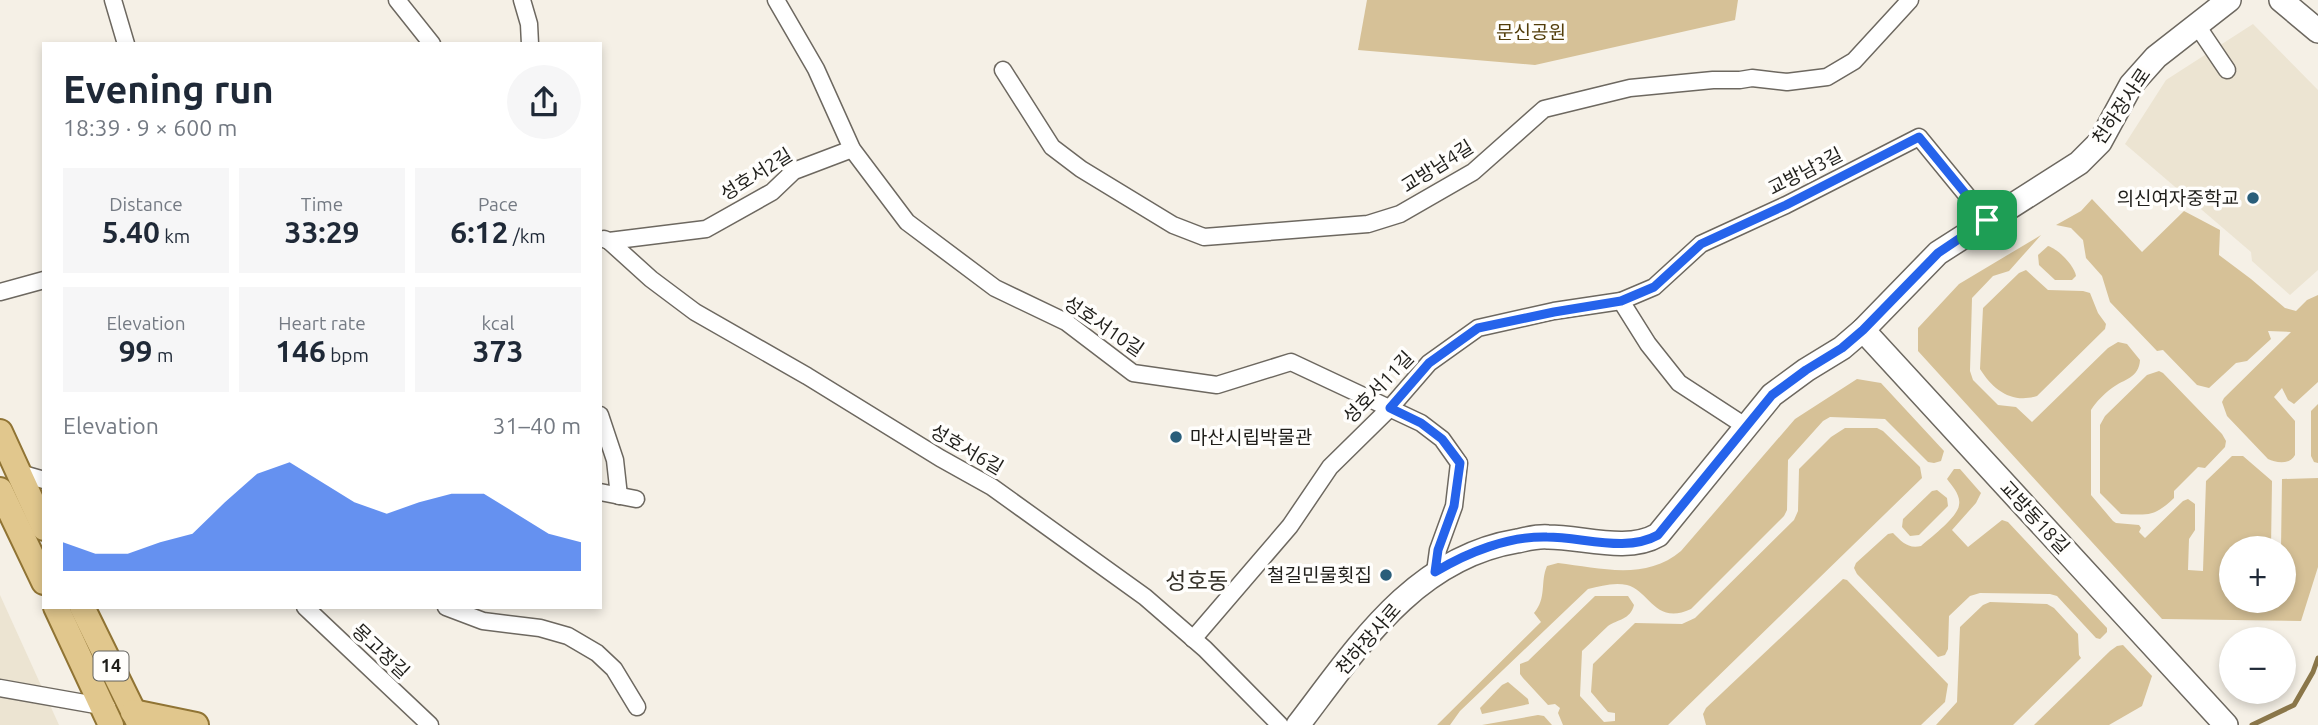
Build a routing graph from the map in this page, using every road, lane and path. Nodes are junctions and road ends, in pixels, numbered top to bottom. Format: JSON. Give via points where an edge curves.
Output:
{"nodes":[{"id":1,"x":114,"y":0,"type":"edge"},
{"id":2,"x":397,"y":0,"type":"edge"},
{"id":3,"x":522,"y":0,"type":"edge"},
{"id":4,"x":776,"y":0,"type":"edge"},
{"id":5,"x":1910,"y":0,"type":"edge"},
{"id":6,"x":2229,"y":0,"type":"edge"},
{"id":7,"x":2281,"y":0,"type":"edge"},
{"id":8,"x":2196,"y":24,"type":"junction"},
{"id":9,"x":2318,"y":31,"type":"edge"},
{"id":10,"x":125,"y":42,"type":"edge"},
{"id":11,"x":430,"y":42,"type":"edge"},
{"id":12,"x":530,"y":42,"type":"edge"},
{"id":13,"x":1003,"y":70,"type":"dead end"},
{"id":14,"x":2227,"y":70,"type":"dead end"},
{"id":15,"x":852,"y":149,"type":"junction"},
{"id":16,"x":1987,"y":220,"type":"junction"},
{"id":17,"x":605,"y":239,"type":"edge"},
{"id":18,"x":42,"y":281,"type":"edge"},
{"id":19,"x":0,"y":292,"type":"edge"},
{"id":20,"x":1621,"y":301,"type":"junction"},
{"id":21,"x":1863,"y":330,"type":"junction"},
{"id":22,"x":1390,"y":408,"type":"junction"},
{"id":23,"x":602,"y":421,"type":"edge"},
{"id":24,"x":1745,"y":426,"type":"junction"},
{"id":25,"x":0,"y":432,"type":"edge"},
{"id":26,"x":42,"y":480,"type":"edge"},
{"id":27,"x":8,"y":481,"type":"edge"},
{"id":28,"x":602,"y":492,"type":"edge"},
{"id":29,"x":619,"y":496,"type":"junction"},
{"id":30,"x":636,"y":499,"type":"dead end"},
{"id":31,"x":42,"y":525,"type":"edge"},
{"id":32,"x":1435,"y":572,"type":"junction"},
{"id":33,"x":42,"y":576,"type":"edge"},
{"id":34,"x":56,"y":609,"type":"edge"},
{"id":35,"x":83,"y":609,"type":"edge"},
{"id":36,"x":307,"y":609,"type":"edge"},
{"id":37,"x":451,"y":609,"type":"edge"},
{"id":38,"x":1193,"y":639,"type":"junction"},
{"id":39,"x":0,"y":688,"type":"edge"},
{"id":40,"x":637,"y":707,"type":"dead end"},
{"id":41,"x":107,"y":716,"type":"edge"},
{"id":42,"x":2218,"y":717,"type":"edge"},
{"id":43,"x":137,"y":719,"type":"edge"},
{"id":44,"x":196,"y":725,"type":"edge"},
{"id":45,"x":430,"y":725,"type":"edge"},
{"id":46,"x":1280,"y":725,"type":"edge"},
{"id":47,"x":1298,"y":725,"type":"edge"}],
"edges":[{"from":1,"to":10,"type":"street"},
{"from":2,"to":11,"type":"street"},
{"from":3,"to":12,"type":"street"},
{"from":4,"to":15,"type":"street","name":"성호서10길","via":[[816,69]]},
{"from":5,"to":13,"type":"street","name":"교방남4길","via":[[1854,61],[1827,77],[1630,88],[1544,109],[1474,173],[1400,214],[1368,224],[1217,236],[1204,237],[1173,225],[1052,147]]},
{"from":6,"to":8,"type":"main road","name":"천하장사로"},
{"from":7,"to":9,"type":"main road"},
{"from":8,"to":14,"type":"street"},
{"from":8,"to":16,"type":"main road","name":"천하장사로","via":[[2140,74],[2100,142],[2079,163]]},
{"from":15,"to":17,"type":"street","name":"성호서2길","via":[[794,171],[772,192],[706,229]]},
{"from":15,"to":22,"type":"street","name":"성호서10길","via":[[907,222],[949,256],[995,288],[1066,322],[1133,373],[1217,385],[1291,362]]},
{"from":16,"to":20,"type":"street","name":"교방남3길","via":[[1919,137],[1701,244],[1654,287]]},
{"from":16,"to":21,"type":"main road","name":"천하장사로","via":[[1938,253]]},
{"from":17,"to":38,"type":"street","name":"성호서6길","via":[[695,312],[992,487],[1145,597]]},
{"from":18,"to":19,"type":"street"},
{"from":20,"to":22,"type":"street","name":"성호서11길","via":[[1478,328],[1429,363]]},
{"from":20,"to":24,"type":"street","via":[[1679,383]]},
{"from":21,"to":24,"type":"main road","name":"천하장사로","via":[[1772,395]]},
{"from":21,"to":42,"type":"main road","name":"교방동18길"},
{"from":22,"to":32,"type":"street","name":"성호서10길","via":[[1442,439],[1460,463],[1454,506]]},
{"from":22,"to":38,"type":"street","name":"성호서11길","via":[[1330,467],[1290,526]]},
{"from":23,"to":29,"type":"street","via":[[615,460]]},
{"from":24,"to":32,"type":"main road","name":"천하장사로","via":[[1678,513],[1648,541],[1529,538],[1488,547]]},
{"from":25,"to":27,"type":"main road"},
{"from":26,"to":27,"type":"street"},
{"from":27,"to":31,"type":"main road"},
{"from":27,"to":33,"type":"main road"},
{"from":28,"to":29,"type":"street"},
{"from":29,"to":30,"type":"street"},
{"from":32,"to":47,"type":"main road","name":"천하장사로","via":[[1380,620]]},
{"from":34,"to":41,"type":"main road","number":"14"},
{"from":35,"to":43,"type":"main road","number":"14"},
{"from":36,"to":45,"type":"street","name":"몽고정길"},
{"from":37,"to":40,"type":"street","via":[[483,621],[568,635],[614,669]]},
{"from":38,"to":46,"type":"street","name":"성호서6길"},
{"from":39,"to":41,"type":"street"},
{"from":41,"to":43,"type":"street"},
{"from":43,"to":44,"type":"main road"}]}
